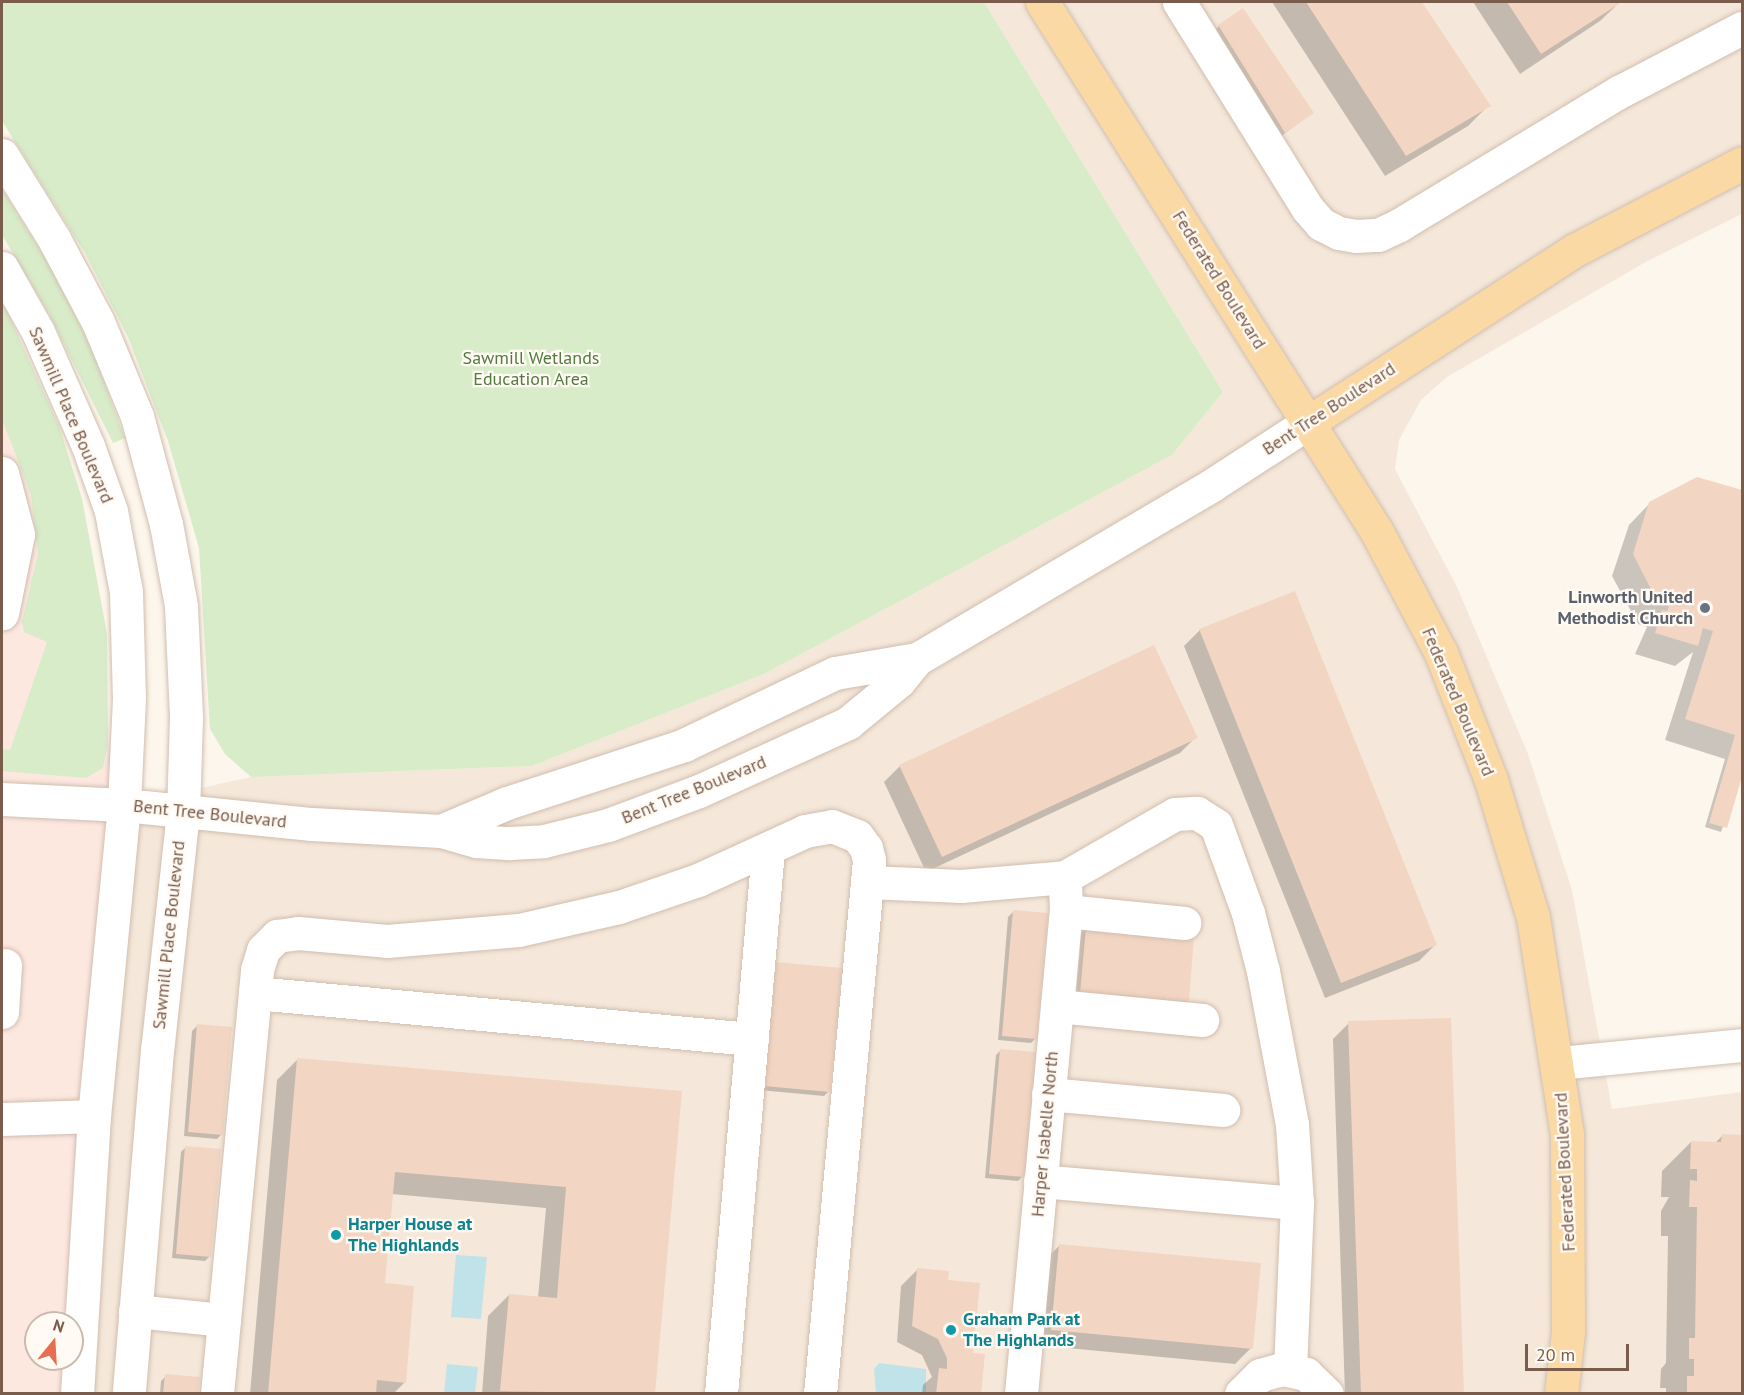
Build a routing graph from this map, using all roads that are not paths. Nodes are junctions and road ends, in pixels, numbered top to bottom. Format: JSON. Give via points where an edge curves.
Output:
{"nodes":[{"id":1,"x":1042,"y":2,"type":"edge"},
{"id":2,"x":1179,"y":2,"type":"edge"},
{"id":3,"x":1743,"y":27,"type":"edge"},
{"id":4,"x":2,"y":155,"type":"edge"},
{"id":5,"x":1743,"y":163,"type":"edge"},
{"id":6,"x":2,"y":268,"type":"edge"},
{"id":7,"x":1309,"y":422,"type":"junction"},
{"id":8,"x":2,"y":473,"type":"edge"},
{"id":9,"x":2,"y":613,"type":"edge"},
{"id":10,"x":917,"y":658,"type":"junction"},
{"id":11,"x":2,"y":798,"type":"edge"},
{"id":12,"x":124,"y":805,"type":"junction"},
{"id":13,"x":183,"y":812,"type":"junction"},
{"id":14,"x":441,"y":831,"type":"junction"},
{"id":15,"x":768,"y":849,"type":"junction"},
{"id":16,"x":1065,"y":877,"type":"junction"},
{"id":17,"x":868,"y":882,"type":"junction"},
{"id":18,"x":1066,"y":911,"type":"junction"},
{"id":19,"x":1184,"y":923,"type":"dead end"},
{"id":20,"x":6,"y":965,"type":"dead end"},
{"id":21,"x":255,"y":993,"type":"junction"},
{"id":22,"x":1057,"y":1006,"type":"junction"},
{"id":23,"x":2,"y":1012,"type":"edge"},
{"id":24,"x":1202,"y":1020,"type":"dead end"},
{"id":25,"x":752,"y":1039,"type":"junction"},
{"id":26,"x":1743,"y":1045,"type":"edge"},
{"id":27,"x":1559,"y":1063,"type":"junction"},
{"id":28,"x":1048,"y":1094,"type":"junction"},
{"id":29,"x":1223,"y":1110,"type":"dead end"},
{"id":30,"x":94,"y":1116,"type":"junction"},
{"id":31,"x":2,"y":1119,"type":"edge"},
{"id":32,"x":1040,"y":1181,"type":"junction"},
{"id":33,"x":1297,"y":1203,"type":"junction"},
{"id":34,"x":135,"y":1311,"type":"junction"},
{"id":35,"x":224,"y":1320,"type":"junction"},
{"id":36,"x":1290,"y":1370,"type":"junction"},
{"id":37,"x":1029,"y":1393,"type":"edge"},
{"id":38,"x":77,"y":1394,"type":"edge"},
{"id":39,"x":129,"y":1394,"type":"edge"},
{"id":40,"x":217,"y":1394,"type":"edge"},
{"id":41,"x":721,"y":1394,"type":"edge"},
{"id":42,"x":820,"y":1394,"type":"edge"},
{"id":43,"x":1240,"y":1394,"type":"edge"},
{"id":44,"x":1327,"y":1394,"type":"edge"},
{"id":45,"x":1562,"y":1394,"type":"edge"}],
"edges":[{"from":1,"to":7,"type":"main road","name":"Federated Boulevard"},
{"from":2,"to":3,"type":"street","via":[[1308,209],[1339,233],[1356,236],[1378,235],[1399,225],[1619,92]]},
{"from":4,"to":13,"type":"street","name":"Sawmill Place Boulevard","via":[[98,321],[140,427],[166,524],[181,606],[186,718]]},
{"from":5,"to":7,"type":"main road","name":"Bent Tree Boulevard","via":[[1575,250]]},
{"from":6,"to":12,"type":"street","name":"Sawmill Place Boulevard","via":[[38,332],[111,511],[126,592],[129,698]]},
{"from":7,"to":10,"type":"street","name":"Bent Tree Boulevard","via":[[1212,484]]},
{"from":7,"to":27,"type":"main road","name":"Federated Boulevard","via":[[1377,532],[1441,653],[1491,780],[1533,916]]},
{"from":8,"to":9,"type":"street","via":[[18,534]]},
{"from":10,"to":14,"type":"street","name":"Bent Tree Boulevard","via":[[835,673],[684,745],[507,803]]},
{"from":10,"to":14,"type":"street","name":"Bent Tree Boulevard","via":[[899,681],[848,723],[699,791],[608,825],[544,841],[509,843]]},
{"from":11,"to":12,"type":"street","name":"Bent Tree Boulevard"},
{"from":12,"to":13,"type":"street","name":"Bent Tree Boulevard"},
{"from":12,"to":30,"type":"street","name":"Sawmill Place Boulevard"},
{"from":13,"to":14,"type":"street","name":"Bent Tree Boulevard","via":[[312,825]]},
{"from":13,"to":34,"type":"street","name":"Sawmill Place Boulevard"},
{"from":15,"to":17,"type":"street","via":[[814,828],[841,828],[856,836],[866,848]]},
{"from":15,"to":21,"type":"street","via":[[698,880],[619,907],[519,930],[387,941],[287,932],[263,950]]},
{"from":15,"to":25,"type":"street"},
{"from":16,"to":17,"type":"street","via":[[960,886]]},
{"from":16,"to":18,"type":"street","name":"Harper Isabelle North"},
{"from":16,"to":33,"type":"street","via":[[1175,814],[1197,813],[1216,825],[1248,913],[1275,1024],[1292,1124]]},
{"from":17,"to":42,"type":"street"},
{"from":18,"to":19,"type":"street"},
{"from":18,"to":22,"type":"street","name":"Harper Isabelle North"},
{"from":20,"to":23,"type":"street"},
{"from":21,"to":25,"type":"street"},
{"from":21,"to":35,"type":"street"},
{"from":22,"to":24,"type":"street"},
{"from":22,"to":28,"type":"street","name":"Harper Isabelle North"},
{"from":25,"to":41,"type":"street"},
{"from":26,"to":27,"type":"street"},
{"from":27,"to":45,"type":"main road","name":"Federated Boulevard","via":[[1570,1217],[1568,1332]]},
{"from":28,"to":29,"type":"street"},
{"from":28,"to":32,"type":"street","name":"Harper Isabelle North"},
{"from":30,"to":31,"type":"street"},
{"from":30,"to":38,"type":"street","name":"Sawmill Place Boulevard"},
{"from":32,"to":33,"type":"street"},
{"from":32,"to":37,"type":"street","name":"Harper Isabelle North"},
{"from":33,"to":36,"type":"street"},
{"from":34,"to":35,"type":"street"},
{"from":34,"to":39,"type":"street","name":"Sawmill Place Boulevard"},
{"from":35,"to":40,"type":"street"},
{"from":36,"to":43,"type":"street","via":[[1260,1375]]},
{"from":36,"to":44,"type":"street","via":[[1312,1378]]}]}
